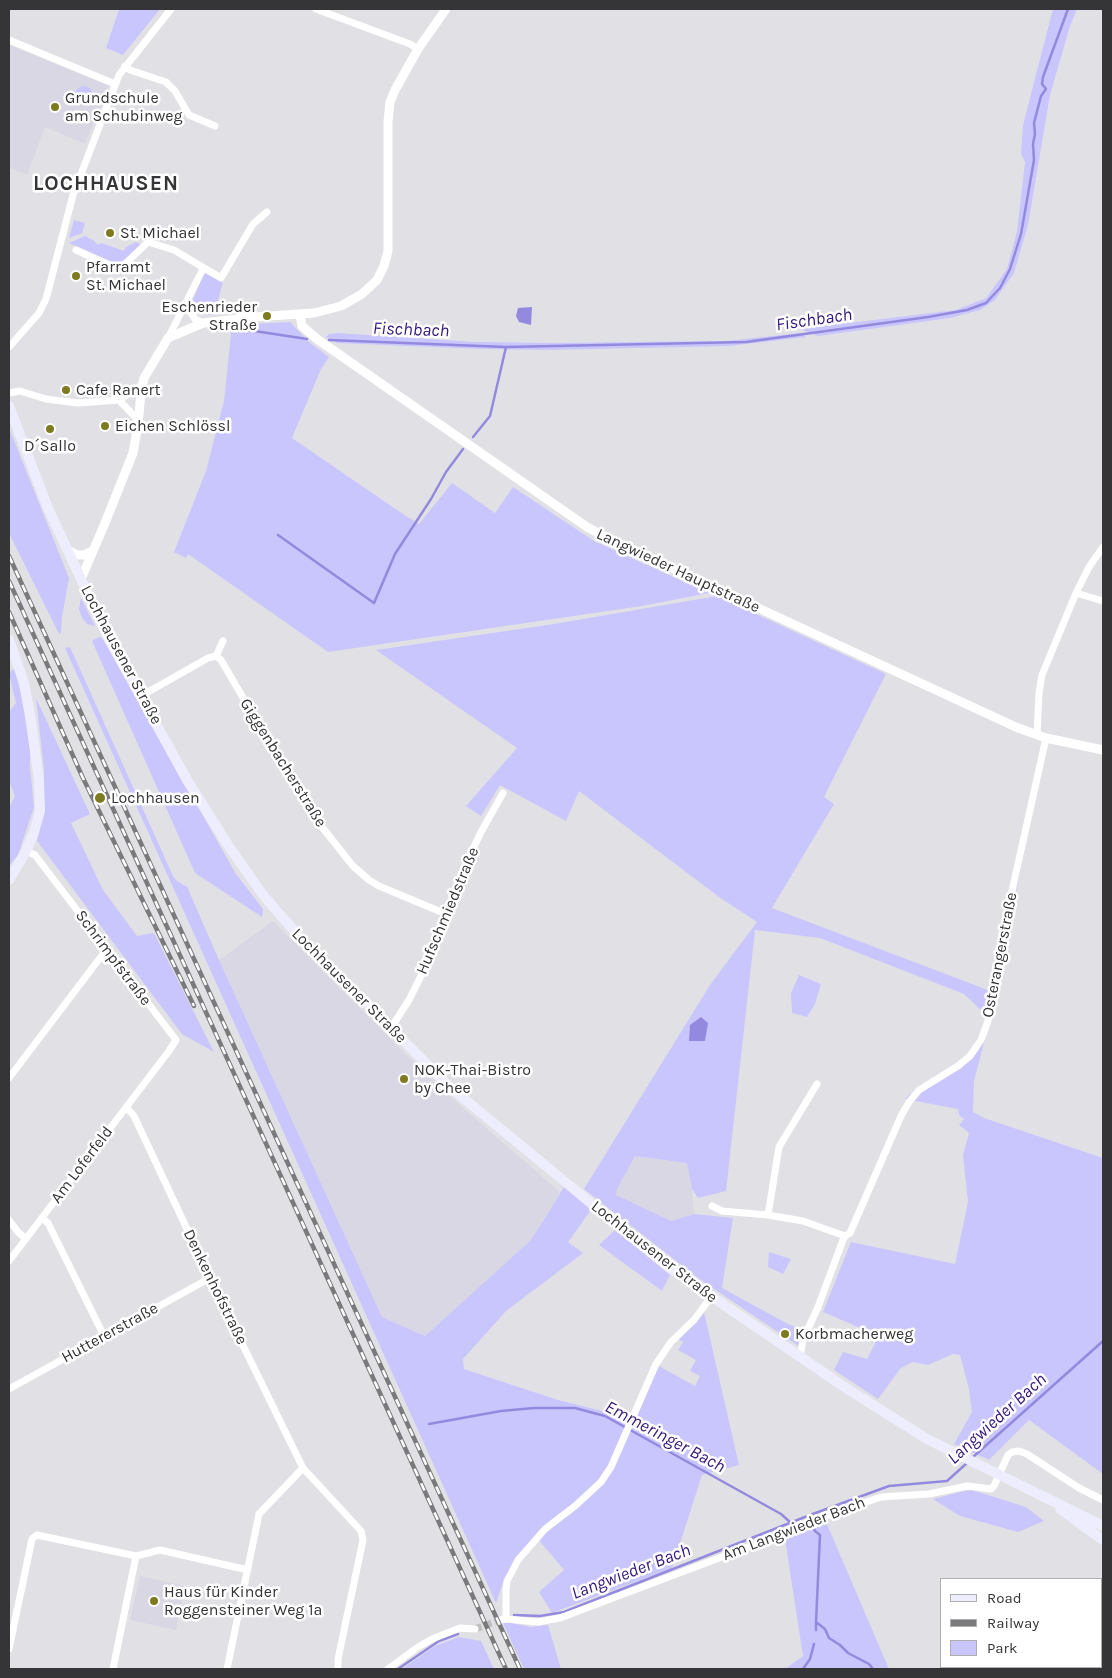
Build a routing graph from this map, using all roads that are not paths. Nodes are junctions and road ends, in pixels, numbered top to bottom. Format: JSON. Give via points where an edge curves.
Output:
{"nodes":[{"id":1,"x":171,"y":9,"type":"edge"},
{"id":2,"x":316,"y":9,"type":"edge"},
{"id":3,"x":446,"y":9,"type":"edge"},
{"id":4,"x":9,"y":40,"type":"edge"},
{"id":5,"x":418,"y":49,"type":"junction"},
{"id":6,"x":125,"y":66,"type":"junction"},
{"id":7,"x":115,"y":84,"type":"junction"},
{"id":8,"x":215,"y":126,"type":"dead end"},
{"id":9,"x":267,"y":212,"type":"dead end"},
{"id":10,"x":76,"y":250,"type":"dead end"},
{"id":11,"x":203,"y":269,"type":"junction"},
{"id":12,"x":188,"y":300,"type":"junction"},
{"id":13,"x":300,"y":314,"type":"junction"},
{"id":14,"x":203,"y":323,"type":"junction"},
{"id":15,"x":168,"y":338,"type":"junction"},
{"id":16,"x":9,"y":347,"type":"edge"},
{"id":17,"x":142,"y":386,"type":"junction"},
{"id":18,"x":9,"y":393,"type":"edge"},
{"id":19,"x":118,"y":400,"type":"junction"},
{"id":20,"x":9,"y":406,"type":"edge"},
{"id":21,"x":138,"y":420,"type":"junction"},
{"id":22,"x":1103,"y":547,"type":"edge"},
{"id":23,"x":67,"y":550,"type":"junction"},
{"id":24,"x":92,"y":551,"type":"junction"},
{"id":25,"x":81,"y":579,"type":"junction"},
{"id":26,"x":1076,"y":593,"type":"junction"},
{"id":27,"x":1103,"y":601,"type":"edge"},
{"id":28,"x":9,"y":640,"type":"edge"},
{"id":29,"x":223,"y":641,"type":"dead end"},
{"id":30,"x":216,"y":656,"type":"junction"},
{"id":31,"x":141,"y":696,"type":"junction"},
{"id":32,"x":1041,"y":736,"type":"junction"},
{"id":33,"x":1103,"y":750,"type":"edge"},
{"id":34,"x":503,"y":792,"type":"dead end"},
{"id":35,"x":26,"y":851,"type":"junction"},
{"id":36,"x":9,"y":880,"type":"edge"},
{"id":37,"x":446,"y":914,"type":"junction"},
{"id":38,"x":106,"y":950,"type":"junction"},
{"id":39,"x":391,"y":1028,"type":"junction"},
{"id":40,"x":155,"y":1069,"type":"joint"},
{"id":41,"x":9,"y":1078,"type":"edge"},
{"id":42,"x":817,"y":1084,"type":"dead end"},
{"id":43,"x":126,"y":1107,"type":"junction"},
{"id":44,"x":712,"y":1206,"type":"dead end"},
{"id":45,"x":768,"y":1215,"type":"junction"},
{"id":46,"x":42,"y":1218,"type":"junction"},
{"id":47,"x":9,"y":1220,"type":"edge"},
{"id":48,"x":845,"y":1236,"type":"junction"},
{"id":49,"x":26,"y":1239,"type":"junction"},
{"id":50,"x":9,"y":1262,"type":"edge"},
{"id":51,"x":210,"y":1278,"type":"junction"},
{"id":52,"x":711,"y":1297,"type":"junction"},
{"id":53,"x":104,"y":1336,"type":"junction"},
{"id":54,"x":800,"y":1357,"type":"junction"},
{"id":55,"x":9,"y":1389,"type":"edge"},
{"id":56,"x":303,"y":1468,"type":"junction"},
{"id":57,"x":1000,"y":1474,"type":"junction"},
{"id":58,"x":1010,"y":1479,"type":"junction"},
{"id":59,"x":1103,"y":1500,"type":"edge"},
{"id":60,"x":1103,"y":1526,"type":"edge"},
{"id":61,"x":1103,"y":1540,"type":"edge"},
{"id":62,"x":136,"y":1556,"type":"junction"},
{"id":63,"x":248,"y":1570,"type":"junction"},
{"id":64,"x":475,"y":1629,"type":"tunnel mouth"},
{"id":65,"x":9,"y":1646,"type":"edge"},
{"id":66,"x":113,"y":1669,"type":"edge"},
{"id":67,"x":227,"y":1669,"type":"edge"},
{"id":68,"x":338,"y":1669,"type":"edge"},
{"id":69,"x":388,"y":1669,"type":"edge"}],
"edges":[{"from":1,"to":6,"type":"street"},
{"from":2,"to":5,"type":"street"},
{"from":3,"to":5,"type":"street"},
{"from":4,"to":7,"type":"street"},
{"from":5,"to":13,"type":"street","via":[[390,102],[388,251],[384,266],[377,280],[362,294],[341,306]]},
{"from":6,"to":7,"type":"street"},
{"from":6,"to":8,"type":"street","via":[[166,82],[189,115]]},
{"from":7,"to":16,"type":"street","via":[[73,195],[46,299],[39,313]]},
{"from":9,"to":11,"type":"street","via":[[253,224],[221,278]]},
{"from":10,"to":11,"type":"street","via":[[119,267],[148,242],[174,250]]},
{"from":11,"to":12,"type":"street"},
{"from":12,"to":14,"type":"street","via":[[188,310]]},
{"from":12,"to":15,"type":"street"},
{"from":13,"to":14,"type":"street"},
{"from":13,"to":32,"type":"street","name":"Langwieder Hauptstraße","via":[[302,326],[317,338],[587,527]]},
{"from":14,"to":15,"type":"street"},
{"from":15,"to":17,"type":"street"},
{"from":17,"to":19,"type":"street"},
{"from":17,"to":21,"type":"street"},
{"from":18,"to":19,"type":"street","via":[[20,391],[46,399],[78,403]]},
{"from":19,"to":21,"type":"street"},
{"from":20,"to":23,"type":"main road","name":"Lochhausener Straße"},
{"from":21,"to":24,"type":"street","via":[[133,453]]},
{"from":22,"to":26,"type":"street","name":"Osterangerstraße","via":[[1088,567]]},
{"from":23,"to":24,"type":"street","via":[[78,555]]},
{"from":23,"to":25,"type":"main road","name":"Lochhausener Straße"},
{"from":24,"to":25,"type":"street"},
{"from":25,"to":31,"type":"main road","name":"Lochhausener Straße"},
{"from":26,"to":27,"type":"street"},
{"from":26,"to":32,"type":"street","name":"Osterangerstraße","via":[[1042,675],[1039,693]]},
{"from":28,"to":35,"type":"main road","via":[[24,683],[39,781],[40,811]]},
{"from":29,"to":30,"type":"street"},
{"from":30,"to":31,"type":"street"},
{"from":30,"to":37,"type":"street","name":"Giggenbacherstraße","via":[[310,812],[353,866],[380,886]]},
{"from":31,"to":39,"type":"main road","name":"Lochhausener Straße","via":[[187,780],[263,895],[303,941]]},
{"from":32,"to":33,"type":"street","name":"Langwieder Hauptstraße"},
{"from":32,"to":48,"type":"street","name":"Osterangerstraße","via":[[995,993],[981,1040],[970,1056],[925,1086],[909,1102],[850,1233]]},
{"from":34,"to":37,"type":"street","name":"Hufschmiedstraße","via":[[481,832]]},
{"from":35,"to":36,"type":"main road"},
{"from":35,"to":38,"type":"street","name":"Schrimpfstraße","via":[[35,855]]},
{"from":37,"to":39,"type":"street","name":"Hufschmiedstraße","via":[[427,964]]},
{"from":38,"to":40,"type":"street","name":"Schrimpfstraße","via":[[176,1040]]},
{"from":38,"to":41,"type":"street"},
{"from":39,"to":52,"type":"main road","name":"Lochhausener Straße","via":[[451,1088],[634,1240]]},
{"from":40,"to":43,"type":"street","name":"Am Loferfeld"},
{"from":42,"to":45,"type":"street","via":[[780,1147]]},
{"from":43,"to":46,"type":"street","name":"Am Loferfeld"},
{"from":43,"to":51,"type":"street","name":"Denkenhofstraße","via":[[134,1116]]},
{"from":44,"to":45,"type":"street","via":[[722,1211]]},
{"from":45,"to":48,"type":"street","via":[[803,1221]]},
{"from":46,"to":49,"type":"street","name":"Am Loferfeld"},
{"from":46,"to":53,"type":"street","via":[[48,1223]]},
{"from":47,"to":49,"type":"street"},
{"from":48,"to":54,"type":"street","name":"Osterangerstraße","via":[[803,1340]]},
{"from":49,"to":50,"type":"street","name":"Am Loferfeld"},
{"from":51,"to":53,"type":"street","name":"Huttererstraße"},
{"from":51,"to":56,"type":"street","name":"Denkenhofstraße"},
{"from":52,"to":54,"type":"main road","name":"Lochhausener Straße"},
{"from":52,"to":57,"type":"street","name":"Am Langwieder Bach","via":[[694,1320],[670,1342],[656,1364],[601,1482],[544,1529],[518,1560],[507,1580],[503,1620],[538,1622],[560,1618],[881,1497],[929,1494],[967,1486],[988,1490],[993,1488]]},
{"from":53,"to":55,"type":"street","name":"Huttererstraße"},
{"from":54,"to":57,"type":"main road","name":"Lochhausener Straße","via":[[927,1439]]},
{"from":56,"to":63,"type":"street","via":[[259,1514]]},
{"from":56,"to":68,"type":"street","name":"Denkenhofstraße","via":[[361,1531],[363,1540]]},
{"from":57,"to":58,"type":"main road","name":"Lochhausener Straße"},
{"from":57,"to":59,"type":"street","via":[[1008,1455],[1019,1452]]},
{"from":58,"to":60,"type":"main road","name":"Lochhausener Straße"},
{"from":58,"to":61,"type":"main road","name":"Lochhausener Straße"},
{"from":62,"to":63,"type":"street","via":[[160,1550]]},
{"from":62,"to":65,"type":"street","via":[[34,1536]]},
{"from":62,"to":66,"type":"street"},
{"from":63,"to":67,"type":"street"},
{"from":64,"to":69,"type":"street","via":[[460,1628],[432,1638]]}]}
